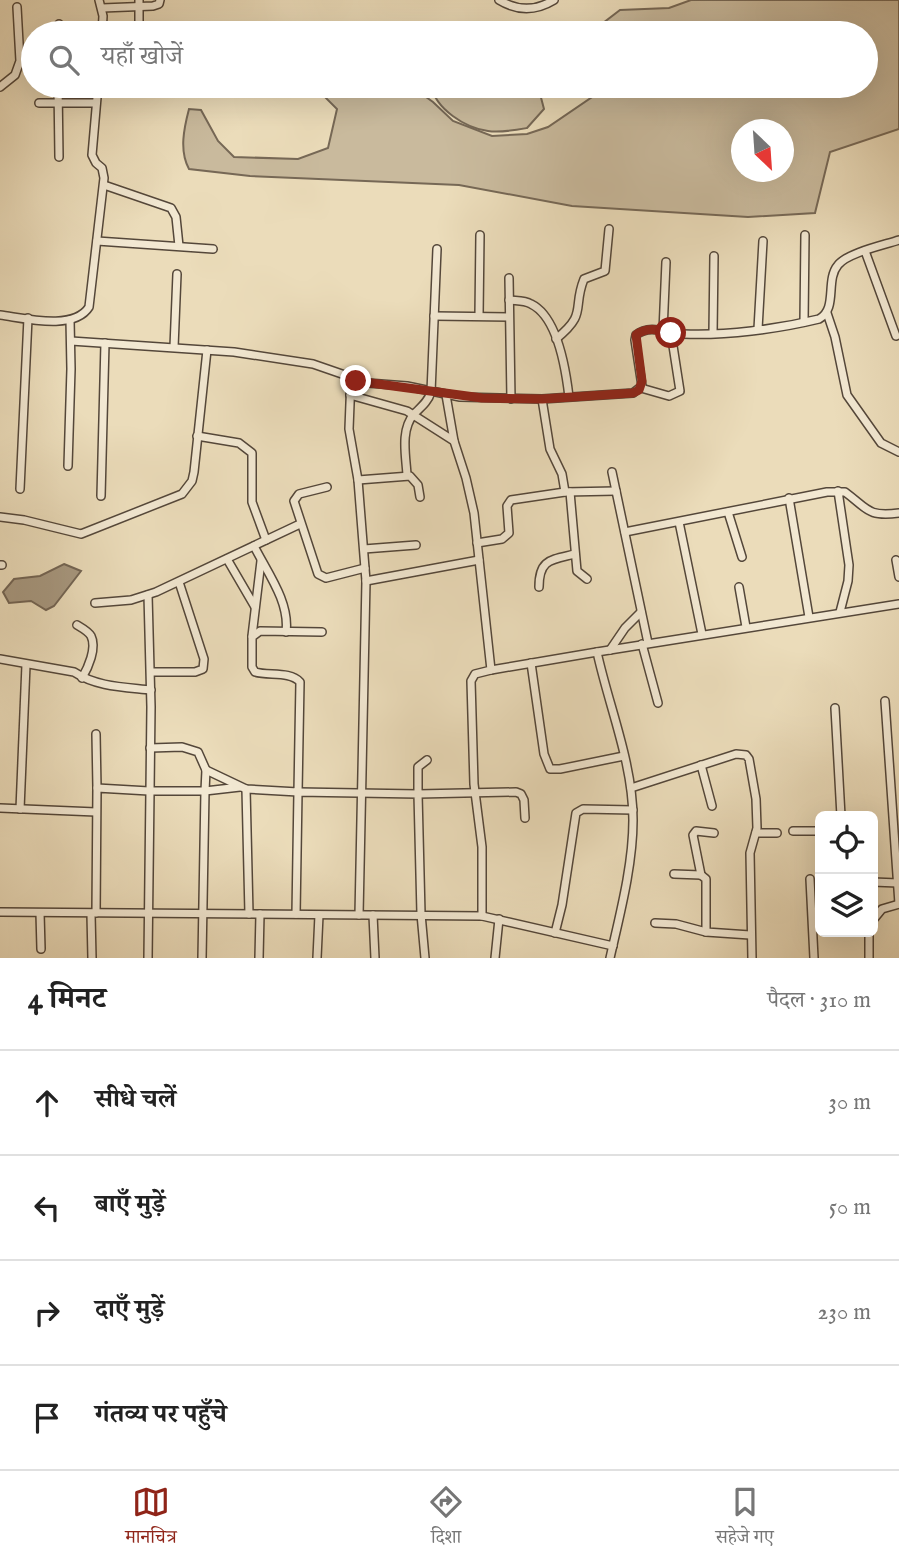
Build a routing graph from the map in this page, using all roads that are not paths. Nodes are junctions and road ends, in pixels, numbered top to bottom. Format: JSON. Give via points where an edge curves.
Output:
{"nodes":[{"id":1,"x":160,"y":0,"type":"edge"},
{"id":2,"x":499,"y":0,"type":"edge"},
{"id":3,"x":554,"y":0,"type":"edge"},
{"id":4,"x":139,"y":3,"type":"edge"},
{"id":5,"x":101,"y":4,"type":"edge"},
{"id":6,"x":17,"y":7,"type":"dead end"},
{"id":7,"x":139,"y":21,"type":"edge"},
{"id":8,"x":0,"y":87,"type":"edge"},
{"id":9,"x":58,"y":98,"type":"edge"},
{"id":10,"x":97,"y":98,"type":"edge"},
{"id":11,"x":39,"y":103,"type":"dead end"},
{"id":12,"x":96,"y":103,"type":"junction"},
{"id":13,"x":58,"y":104,"type":"junction"},
{"id":14,"x":59,"y":157,"type":"dead end"},
{"id":15,"x":104,"y":186,"type":"junction"},
{"id":16,"x":609,"y":229,"type":"dead end"},
{"id":17,"x":805,"y":234,"type":"dead end"},
{"id":18,"x":480,"y":235,"type":"dead end"},
{"id":19,"x":899,"y":240,"type":"edge"},
{"id":20,"x":97,"y":241,"type":"junction"},
{"id":21,"x":763,"y":241,"type":"dead end"},
{"id":22,"x":178,"y":246,"type":"junction"},
{"id":23,"x":213,"y":249,"type":"dead end"},
{"id":24,"x":437,"y":249,"type":"dead end"},
{"id":25,"x":865,"y":251,"type":"junction"},
{"id":26,"x":714,"y":256,"type":"dead end"},
{"id":27,"x":666,"y":262,"type":"dead end"},
{"id":28,"x":177,"y":274,"type":"dead end"},
{"id":29,"x":509,"y":278,"type":"dead end"},
{"id":30,"x":509,"y":300,"type":"junction"},
{"id":31,"x":827,"y":313,"type":"junction"},
{"id":32,"x":0,"y":315,"type":"edge"},
{"id":33,"x":434,"y":316,"type":"junction"},
{"id":34,"x":479,"y":316,"type":"junction"},
{"id":35,"x":509,"y":317,"type":"junction"},
{"id":36,"x":28,"y":318,"type":"junction"},
{"id":37,"x":70,"y":320,"type":"junction"},
{"id":38,"x":804,"y":322,"type":"junction"},
{"id":39,"x":758,"y":329,"type":"junction"},
{"id":40,"x":667,"y":332,"type":"junction"},
{"id":41,"x":713,"y":333,"type":"junction"},
{"id":42,"x":896,"y":336,"type":"dead end"},
{"id":43,"x":556,"y":339,"type":"junction"},
{"id":44,"x":71,"y":341,"type":"junction"},
{"id":45,"x":105,"y":343,"type":"junction"},
{"id":46,"x":174,"y":348,"type":"junction"},
{"id":47,"x":207,"y":350,"type":"junction"},
{"id":48,"x":351,"y":378,"type":"junction"},
{"id":49,"x":641,"y":388,"type":"junction"},
{"id":50,"x":431,"y":392,"type":"junction"},
{"id":51,"x":350,"y":395,"type":"junction"},
{"id":52,"x":446,"y":395,"type":"junction"},
{"id":53,"x":569,"y":397,"type":"junction"},
{"id":54,"x":511,"y":399,"type":"junction"},
{"id":55,"x":542,"y":399,"type":"junction"},
{"id":56,"x":414,"y":414,"type":"junction"},
{"id":57,"x":197,"y":436,"type":"junction"},
{"id":58,"x":454,"y":441,"type":"junction"},
{"id":59,"x":899,"y":452,"type":"edge"},
{"id":60,"x":68,"y":466,"type":"dead end"},
{"id":61,"x":612,"y":472,"type":"dead end"},
{"id":62,"x":407,"y":475,"type":"junction"},
{"id":63,"x":358,"y":480,"type":"junction"},
{"id":64,"x":327,"y":487,"type":"dead end"},
{"id":65,"x":20,"y":489,"type":"dead end"},
{"id":66,"x":616,"y":491,"type":"junction"},
{"id":67,"x":838,"y":491,"type":"junction"},
{"id":68,"x":568,"y":492,"type":"junction"},
{"id":69,"x":101,"y":496,"type":"dead end"},
{"id":70,"x":420,"y":497,"type":"dead end"},
{"id":71,"x":789,"y":498,"type":"junction"},
{"id":72,"x":728,"y":512,"type":"junction"},
{"id":73,"x":899,"y":513,"type":"edge"},
{"id":74,"x":0,"y":517,"type":"edge"},
{"id":75,"x":680,"y":522,"type":"junction"},
{"id":76,"x":300,"y":524,"type":"junction"},
{"id":77,"x":625,"y":532,"type":"junction"},
{"id":78,"x":267,"y":540,"type":"junction"},
{"id":79,"x":477,"y":543,"type":"junction"},
{"id":80,"x":416,"y":545,"type":"dead end"},
{"id":81,"x":254,"y":546,"type":"junction"},
{"id":82,"x":364,"y":549,"type":"junction"},
{"id":83,"x":575,"y":554,"type":"junction"},
{"id":84,"x":742,"y":557,"type":"dead end"},
{"id":85,"x":227,"y":559,"type":"junction"},
{"id":86,"x":261,"y":560,"type":"junction"},
{"id":87,"x":479,"y":560,"type":"junction"},
{"id":88,"x":896,"y":560,"type":"dead end"},
{"id":89,"x":365,"y":568,"type":"junction"},
{"id":90,"x":899,"y":576,"type":"edge"},
{"id":91,"x":586,"y":579,"type":"dead end"},
{"id":92,"x":366,"y":581,"type":"junction"},
{"id":93,"x":179,"y":582,"type":"junction"},
{"id":94,"x":539,"y":587,"type":"dead end"},
{"id":95,"x":739,"y":587,"type":"dead end"},
{"id":96,"x":148,"y":594,"type":"junction"},
{"id":97,"x":95,"y":604,"type":"dead end"},
{"id":98,"x":899,"y":604,"type":"edge"},
{"id":99,"x":255,"y":607,"type":"junction"},
{"id":100,"x":641,"y":612,"type":"junction"},
{"id":101,"x":840,"y":612,"type":"junction"},
{"id":102,"x":809,"y":617,"type":"junction"},
{"id":103,"x":76,"y":625,"type":"dead end"},
{"id":104,"x":746,"y":627,"type":"junction"},
{"id":105,"x":286,"y":632,"type":"junction"},
{"id":106,"x":322,"y":632,"type":"dead end"},
{"id":107,"x":702,"y":634,"type":"junction"},
{"id":108,"x":252,"y":637,"type":"junction"},
{"id":109,"x":645,"y":644,"type":"junction"},
{"id":110,"x":610,"y":650,"type":"junction"},
{"id":111,"x":597,"y":652,"type":"junction"},
{"id":112,"x":0,"y":659,"type":"edge"},
{"id":113,"x":531,"y":663,"type":"junction"},
{"id":114,"x":26,"y":665,"type":"junction"},
{"id":115,"x":491,"y":670,"type":"junction"},
{"id":116,"x":151,"y":672,"type":"junction"},
{"id":117,"x":82,"y":678,"type":"junction"},
{"id":118,"x":151,"y":690,"type":"junction"},
{"id":119,"x":885,"y":701,"type":"dead end"},
{"id":120,"x":658,"y":703,"type":"dead end"},
{"id":121,"x":835,"y":708,"type":"dead end"},
{"id":122,"x":96,"y":734,"type":"dead end"},
{"id":123,"x":150,"y":748,"type":"junction"},
{"id":124,"x":624,"y":756,"type":"junction"},
{"id":125,"x":427,"y":760,"type":"dead end"},
{"id":126,"x":701,"y":765,"type":"junction"},
{"id":127,"x":206,"y":771,"type":"junction"},
{"id":128,"x":630,"y":783,"type":"junction"},
{"id":129,"x":243,"y":788,"type":"junction"},
{"id":130,"x":97,"y":789,"type":"junction"},
{"id":131,"x":205,"y":791,"type":"junction"},
{"id":132,"x":149,"y":792,"type":"junction"},
{"id":133,"x":298,"y":792,"type":"junction"},
{"id":134,"x":361,"y":792,"type":"junction"},
{"id":135,"x":475,"y":792,"type":"junction"},
{"id":136,"x":418,"y":794,"type":"junction"},
{"id":137,"x":895,"y":800,"type":"edge"},
{"id":138,"x":712,"y":806,"type":"dead end"},
{"id":139,"x":0,"y":808,"type":"edge"},
{"id":140,"x":20,"y":809,"type":"junction"},
{"id":141,"x":633,"y":810,"type":"junction"},
{"id":142,"x":841,"y":811,"type":"edge"},
{"id":143,"x":96,"y":812,"type":"junction"},
{"id":144,"x":525,"y":818,"type":"dead end"},
{"id":145,"x":793,"y":831,"type":"dead end"},
{"id":146,"x":815,"y":831,"type":"edge"},
{"id":147,"x":714,"y":833,"type":"dead end"},
{"id":148,"x":756,"y":833,"type":"junction"},
{"id":149,"x":777,"y":833,"type":"dead end"},
{"id":150,"x":674,"y":874,"type":"dead end"},
{"id":151,"x":701,"y":875,"type":"junction"},
{"id":152,"x":810,"y":879,"type":"dead end"},
{"id":153,"x":878,"y":882,"type":"edge"},
{"id":154,"x":898,"y":883,"type":"edge"},
{"id":155,"x":899,"y":904,"type":"edge"},
{"id":156,"x":0,"y":912,"type":"edge"},
{"id":157,"x":40,"y":913,"type":"junction"},
{"id":158,"x":94,"y":913,"type":"junction"},
{"id":159,"x":148,"y":913,"type":"junction"},
{"id":160,"x":202,"y":914,"type":"junction"},
{"id":161,"x":250,"y":914,"type":"junction"},
{"id":162,"x":260,"y":914,"type":"junction"},
{"id":163,"x":296,"y":914,"type":"junction"},
{"id":164,"x":421,"y":914,"type":"junction"},
{"id":165,"x":878,"y":914,"type":"edge"},
{"id":166,"x":319,"y":915,"type":"junction"},
{"id":167,"x":359,"y":915,"type":"junction"},
{"id":168,"x":373,"y":915,"type":"junction"},
{"id":169,"x":482,"y":916,"type":"junction"},
{"id":170,"x":499,"y":919,"type":"junction"},
{"id":171,"x":655,"y":922,"type":"dead end"},
{"id":172,"x":706,"y":932,"type":"junction"},
{"id":173,"x":555,"y":933,"type":"junction"},
{"id":174,"x":750,"y":936,"type":"junction"},
{"id":175,"x":869,"y":937,"type":"edge"},
{"id":176,"x":613,"y":946,"type":"junction"},
{"id":177,"x":40,"y":949,"type":"dead end"},
{"id":178,"x":92,"y":958,"type":"edge"},
{"id":179,"x":148,"y":958,"type":"edge"},
{"id":180,"x":202,"y":958,"type":"edge"},
{"id":181,"x":259,"y":958,"type":"edge"},
{"id":182,"x":317,"y":958,"type":"edge"},
{"id":183,"x":375,"y":958,"type":"edge"},
{"id":184,"x":425,"y":958,"type":"edge"},
{"id":185,"x":495,"y":958,"type":"edge"},
{"id":186,"x":610,"y":958,"type":"edge"},
{"id":187,"x":752,"y":958,"type":"edge"},
{"id":188,"x":814,"y":958,"type":"edge"},
{"id":189,"x":869,"y":958,"type":"edge"}],
"edges":[{"from":1,"to":4,"type":"street","via":[[156,5]]},
{"from":2,"to":3,"type":"street","via":[[525,9]]},
{"from":4,"to":5,"type":"street"},
{"from":4,"to":7,"type":"street"},
{"from":6,"to":8,"type":"street","via":[[20,61],[15,75]]},
{"from":9,"to":13,"type":"street"},
{"from":10,"to":12,"type":"street"},
{"from":11,"to":13,"type":"street"},
{"from":12,"to":13,"type":"street"},
{"from":12,"to":15,"type":"street","via":[[92,155],[104,173]]},
{"from":13,"to":14,"type":"street"},
{"from":15,"to":20,"type":"street"},
{"from":15,"to":22,"type":"street","via":[[170,208],[176,217]]},
{"from":16,"to":43,"type":"street","via":[[606,271],[584,279],[577,316]]},
{"from":17,"to":38,"type":"street"},
{"from":18,"to":34,"type":"street"},
{"from":19,"to":25,"type":"street"},
{"from":20,"to":22,"type":"street"},
{"from":20,"to":37,"type":"street","via":[[89,307]]},
{"from":21,"to":39,"type":"street"},
{"from":22,"to":23,"type":"street"},
{"from":24,"to":33,"type":"street"},
{"from":25,"to":31,"type":"street","via":[[836,267]]},
{"from":25,"to":42,"type":"street"},
{"from":26,"to":41,"type":"street"},
{"from":27,"to":40,"type":"street"},
{"from":28,"to":46,"type":"street"},
{"from":29,"to":30,"type":"street"},
{"from":30,"to":35,"type":"street"},
{"from":30,"to":43,"type":"street","via":[[524,301],[537,309]]},
{"from":31,"to":38,"type":"street"},
{"from":31,"to":59,"type":"street","via":[[847,395],[881,443]]},
{"from":32,"to":36,"type":"street"},
{"from":33,"to":34,"type":"street"},
{"from":33,"to":50,"type":"street"},
{"from":34,"to":35,"type":"street"},
{"from":35,"to":54,"type":"street"},
{"from":36,"to":37,"type":"street"},
{"from":36,"to":65,"type":"street"},
{"from":37,"to":44,"type":"street"},
{"from":38,"to":39,"type":"street"},
{"from":39,"to":41,"type":"street"},
{"from":40,"to":41,"type":"street"},
{"from":40,"to":49,"type":"street","via":[[644,330],[636,335]]},
{"from":40,"to":49,"type":"street","via":[[680,391],[669,396]]},
{"from":43,"to":53,"type":"street"},
{"from":44,"to":45,"type":"street"},
{"from":44,"to":60,"type":"street"},
{"from":45,"to":46,"type":"street"},
{"from":45,"to":69,"type":"street"},
{"from":46,"to":47,"type":"street"},
{"from":47,"to":48,"type":"street","via":[[313,364]]},
{"from":47,"to":57,"type":"street"},
{"from":48,"to":50,"type":"street"},
{"from":48,"to":51,"type":"street"},
{"from":49,"to":53,"type":"street","via":[[633,393]]},
{"from":50,"to":52,"type":"street"},
{"from":50,"to":56,"type":"street"},
{"from":51,"to":56,"type":"street"},
{"from":51,"to":63,"type":"street","via":[[349,429]]},
{"from":52,"to":54,"type":"street"},
{"from":52,"to":58,"type":"street"},
{"from":53,"to":55,"type":"street"},
{"from":54,"to":55,"type":"street"},
{"from":55,"to":68,"type":"street","via":[[550,449]]},
{"from":56,"to":58,"type":"street"},
{"from":56,"to":62,"type":"street","via":[[405,435]]},
{"from":57,"to":74,"type":"street","via":[[192,481],[182,494],[160,504],[81,534]]},
{"from":57,"to":78,"type":"street","via":[[249,448],[252,502]]},
{"from":58,"to":79,"type":"street","via":[[471,497]]},
{"from":61,"to":66,"type":"street"},
{"from":62,"to":63,"type":"street"},
{"from":62,"to":70,"type":"street","via":[[415,479]]},
{"from":63,"to":82,"type":"street"},
{"from":64,"to":76,"type":"street","via":[[296,497]]},
{"from":66,"to":68,"type":"street"},
{"from":66,"to":77,"type":"street"},
{"from":67,"to":71,"type":"street"},
{"from":67,"to":73,"type":"street","via":[[874,514]]},
{"from":67,"to":101,"type":"street","via":[[849,565]]},
{"from":68,"to":79,"type":"street","via":[[511,499],[506,537]]},
{"from":68,"to":83,"type":"street"},
{"from":71,"to":72,"type":"street"},
{"from":71,"to":102,"type":"street"},
{"from":72,"to":75,"type":"street"},
{"from":72,"to":84,"type":"street"},
{"from":75,"to":77,"type":"street"},
{"from":75,"to":107,"type":"street"},
{"from":76,"to":78,"type":"street"},
{"from":76,"to":89,"type":"street","via":[[321,578]]},
{"from":77,"to":100,"type":"street"},
{"from":78,"to":81,"type":"street"},
{"from":79,"to":87,"type":"street"},
{"from":80,"to":82,"type":"street"},
{"from":81,"to":85,"type":"street"},
{"from":81,"to":86,"type":"street"},
{"from":82,"to":89,"type":"street"},
{"from":83,"to":91,"type":"street","via":[[578,574]]},
{"from":83,"to":94,"type":"street","via":[[546,563],[540,570]]},
{"from":85,"to":93,"type":"street"},
{"from":85,"to":99,"type":"street"},
{"from":86,"to":99,"type":"street"},
{"from":86,"to":105,"type":"street","via":[[286,613]]},
{"from":87,"to":92,"type":"street"},
{"from":87,"to":115,"type":"street"},
{"from":88,"to":90,"type":"street"},
{"from":89,"to":92,"type":"street"},
{"from":92,"to":134,"type":"street"},
{"from":93,"to":96,"type":"street"},
{"from":93,"to":116,"type":"street","via":[[204,666],[195,672]]},
{"from":95,"to":104,"type":"street"},
{"from":96,"to":97,"type":"street"},
{"from":96,"to":116,"type":"street"},
{"from":98,"to":101,"type":"street"},
{"from":99,"to":108,"type":"street"},
{"from":100,"to":109,"type":"street"},
{"from":100,"to":110,"type":"street"},
{"from":101,"to":102,"type":"street"},
{"from":102,"to":104,"type":"street"},
{"from":103,"to":117,"type":"street","via":[[92,640]]},
{"from":104,"to":107,"type":"street"},
{"from":105,"to":106,"type":"street"},
{"from":105,"to":108,"type":"street","via":[[260,631]]},
{"from":107,"to":109,"type":"street"},
{"from":108,"to":133,"type":"street","via":[[251,667],[255,672],[289,675],[300,682]]},
{"from":109,"to":110,"type":"street"},
{"from":109,"to":120,"type":"street"},
{"from":110,"to":111,"type":"street"},
{"from":111,"to":113,"type":"street"},
{"from":111,"to":124,"type":"street"},
{"from":112,"to":114,"type":"street"},
{"from":113,"to":115,"type":"street"},
{"from":113,"to":124,"type":"street","via":[[550,769]]},
{"from":114,"to":117,"type":"street"},
{"from":114,"to":140,"type":"street"},
{"from":115,"to":135,"type":"street","via":[[475,674],[471,681]]},
{"from":116,"to":118,"type":"street"},
{"from":117,"to":118,"type":"street"},
{"from":118,"to":123,"type":"street"},
{"from":119,"to":137,"type":"street"},
{"from":121,"to":142,"type":"street"},
{"from":122,"to":130,"type":"street"},
{"from":123,"to":127,"type":"street","via":[[192,748],[201,756]]},
{"from":123,"to":132,"type":"street"},
{"from":124,"to":128,"type":"street"},
{"from":125,"to":136,"type":"street","via":[[418,767]]},
{"from":126,"to":128,"type":"street"},
{"from":126,"to":138,"type":"street"},
{"from":126,"to":148,"type":"street","via":[[746,755],[756,799]]},
{"from":127,"to":129,"type":"street"},
{"from":127,"to":131,"type":"street"},
{"from":128,"to":141,"type":"street"},
{"from":129,"to":131,"type":"street"},
{"from":129,"to":133,"type":"street"},
{"from":129,"to":161,"type":"street"},
{"from":130,"to":132,"type":"street"},
{"from":130,"to":143,"type":"street"},
{"from":131,"to":132,"type":"street"},
{"from":131,"to":160,"type":"street"},
{"from":132,"to":159,"type":"street"},
{"from":133,"to":134,"type":"street"},
{"from":133,"to":163,"type":"street"},
{"from":134,"to":136,"type":"street"},
{"from":134,"to":167,"type":"street"},
{"from":135,"to":136,"type":"street"},
{"from":135,"to":144,"type":"street","via":[[521,794]]},
{"from":135,"to":169,"type":"street","via":[[482,847]]},
{"from":136,"to":164,"type":"street"},
{"from":137,"to":154,"type":"street"},
{"from":139,"to":140,"type":"street"},
{"from":140,"to":143,"type":"street"},
{"from":141,"to":173,"type":"street","via":[[583,809],[576,813]]},
{"from":141,"to":176,"type":"street","via":[[632,842]]},
{"from":143,"to":158,"type":"street"},
{"from":145,"to":146,"type":"street"},
{"from":147,"to":151,"type":"street","via":[[696,831],[693,835]]},
{"from":148,"to":149,"type":"street"},
{"from":148,"to":174,"type":"street","via":[[750,853]]},
{"from":150,"to":151,"type":"street"},
{"from":151,"to":172,"type":"street","via":[[707,881]]},
{"from":152,"to":188,"type":"street"},
{"from":153,"to":154,"type":"street"},
{"from":154,"to":155,"type":"street"},
{"from":155,"to":165,"type":"street"},
{"from":156,"to":157,"type":"street"},
{"from":157,"to":158,"type":"street"},
{"from":157,"to":177,"type":"street"},
{"from":158,"to":159,"type":"street"},
{"from":158,"to":178,"type":"street"},
{"from":159,"to":160,"type":"street"},
{"from":159,"to":179,"type":"street"},
{"from":160,"to":161,"type":"street"},
{"from":160,"to":180,"type":"street"},
{"from":161,"to":162,"type":"street"},
{"from":162,"to":163,"type":"street"},
{"from":162,"to":181,"type":"street"},
{"from":163,"to":166,"type":"street"},
{"from":164,"to":168,"type":"street"},
{"from":164,"to":169,"type":"street"},
{"from":164,"to":184,"type":"street"},
{"from":166,"to":167,"type":"street"},
{"from":166,"to":182,"type":"street"},
{"from":167,"to":168,"type":"street"},
{"from":168,"to":183,"type":"street"},
{"from":169,"to":170,"type":"street"},
{"from":170,"to":173,"type":"street"},
{"from":170,"to":185,"type":"street"},
{"from":171,"to":172,"type":"street"},
{"from":172,"to":174,"type":"street"},
{"from":173,"to":176,"type":"street"},
{"from":174,"to":187,"type":"street"},
{"from":175,"to":189,"type":"street"},
{"from":176,"to":186,"type":"street"}]}
